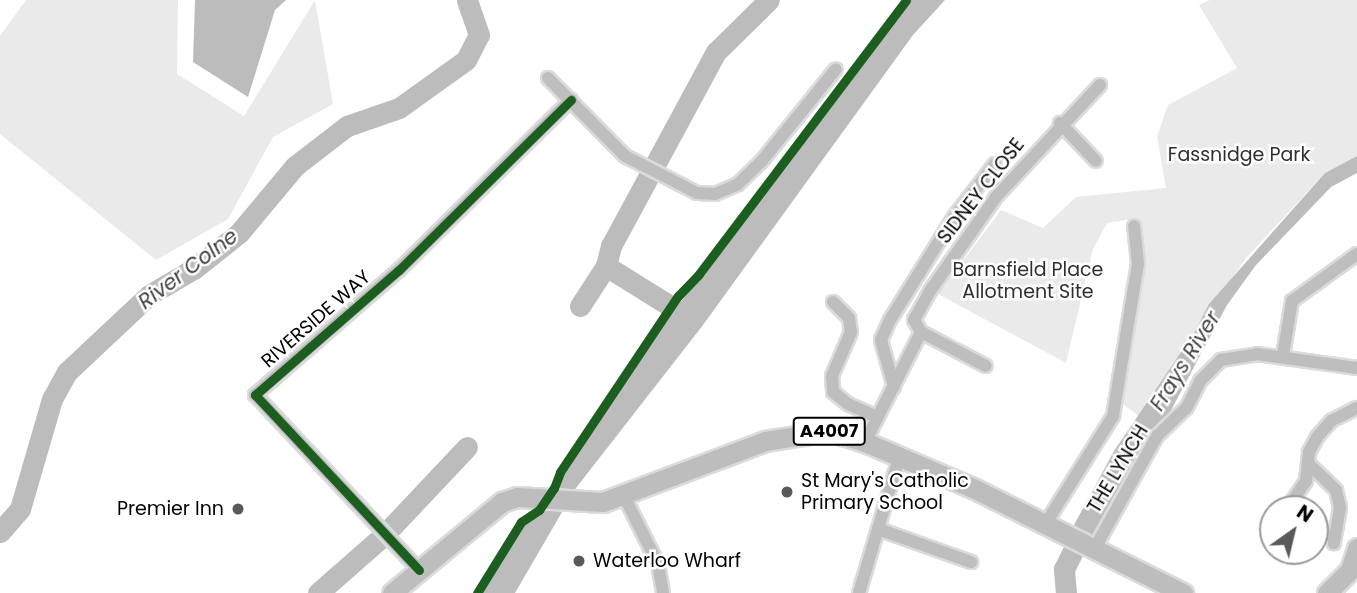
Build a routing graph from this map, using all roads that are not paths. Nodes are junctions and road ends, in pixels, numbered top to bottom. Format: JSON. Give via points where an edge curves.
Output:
{"nodes":[{"id":1,"x":836,"y":68,"type":"dead end"},
{"id":2,"x":548,"y":78,"type":"dead end"},
{"id":3,"x":1100,"y":85,"type":"dead end"},
{"id":4,"x":571,"y":100,"type":"junction"},
{"id":5,"x":1060,"y":123,"type":"junction"},
{"id":6,"x":1096,"y":161,"type":"dead end"},
{"id":7,"x":995,"y":163,"type":"dead end"},
{"id":8,"x":1134,"y":226,"type":"dead end"},
{"id":9,"x":1356,"y":255,"type":"edge"},
{"id":10,"x":833,"y":302,"type":"dead end"},
{"id":11,"x":921,"y":332,"type":"junction"},
{"id":12,"x":1283,"y":355,"type":"junction"},
{"id":13,"x":986,"y":366,"type":"dead end"},
{"id":14,"x":1357,"y":368,"type":"edge"},
{"id":15,"x":894,"y":387,"type":"junction"},
{"id":16,"x":1357,"y":408,"type":"edge"},
{"id":17,"x":877,"y":417,"type":"junction"},
{"id":18,"x":865,"y":442,"type":"junction"},
{"id":19,"x":899,"y":458,"type":"junction"},
{"id":20,"x":1308,"y":463,"type":"junction"},
{"id":21,"x":1296,"y":495,"type":"edge"},
{"id":22,"x":624,"y":496,"type":"junction"},
{"id":23,"x":1053,"y":527,"type":"junction"},
{"id":24,"x":878,"y":529,"type":"junction"},
{"id":25,"x":1334,"y":543,"type":"dead end"},
{"id":26,"x":1093,"y":544,"type":"junction"},
{"id":27,"x":1357,"y":548,"type":"edge"},
{"id":28,"x":971,"y":562,"type":"dead end"},
{"id":29,"x":419,"y":570,"type":"junction"},
{"id":30,"x":665,"y":592,"type":"edge"},
{"id":31,"x":392,"y":593,"type":"edge"},
{"id":32,"x":859,"y":593,"type":"edge"},
{"id":33,"x":1183,"y":593,"type":"edge"},
{"id":34,"x":1327,"y":593,"type":"edge"}],
"edges":[{"from":1,"to":4,"type":"street","via":[[738,184],[715,194],[696,193],[625,156]]},
{"from":2,"to":4,"type":"street"},
{"from":3,"to":5,"type":"street","name":"SIDNEY CLOSE"},
{"from":4,"to":29,"type":"street","name":"RIVERSIDE WAY","via":[[399,270],[255,395]]},
{"from":5,"to":6,"type":"street"},
{"from":5,"to":11,"type":"street","name":"SIDNEY CLOSE","via":[[996,197],[930,291],[914,320]]},
{"from":7,"to":15,"type":"street","via":[[958,212],[890,320],[881,340]]},
{"from":8,"to":23,"type":"street","via":[[1138,263],[1113,416]]},
{"from":9,"to":12,"type":"street","via":[[1292,300]]},
{"from":10,"to":17,"type":"street","via":[[849,318],[850,332],[832,376],[833,392]]},
{"from":11,"to":13,"type":"street"},
{"from":11,"to":15,"type":"street"},
{"from":12,"to":14,"type":"street"},
{"from":12,"to":26,"type":"street","name":"THE LYNCH","via":[[1230,356],[1200,381],[1187,407],[1145,455]]},
{"from":15,"to":17,"type":"street"},
{"from":16,"to":20,"type":"street","via":[[1326,426],[1314,441]]},
{"from":17,"to":18,"type":"street"},
{"from":18,"to":19,"type":"main road","number":"A4007"},
{"from":18,"to":22,"type":"main road","number":"A4007","via":[[829,431],[793,434],[733,452]]},
{"from":19,"to":23,"type":"main road","number":"A4007"},
{"from":19,"to":24,"type":"street"},
{"from":20,"to":21,"type":"street","via":[[1306,481]]},
{"from":20,"to":25,"type":"street","via":[[1336,490],[1340,508]]},
{"from":22,"to":29,"type":"main road","number":"A4007","via":[[589,503],[536,497],[502,502]]},
{"from":22,"to":30,"type":"street","via":[[658,564]]},
{"from":23,"to":26,"type":"main road","number":"A4007"},
{"from":24,"to":28,"type":"street"},
{"from":24,"to":32,"type":"street"},
{"from":26,"to":33,"type":"main road","number":"A4007"},
{"from":27,"to":34,"type":"main road","via":[[1350,570]]},
{"from":29,"to":31,"type":"main road","number":"A4007"}]}
